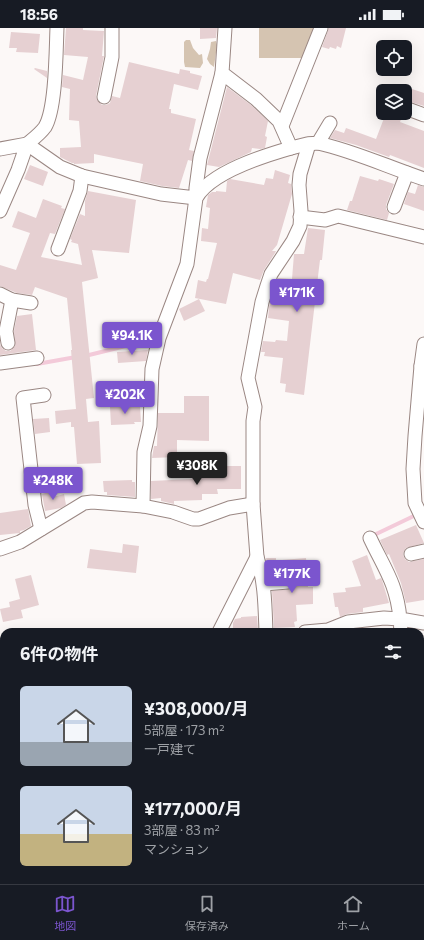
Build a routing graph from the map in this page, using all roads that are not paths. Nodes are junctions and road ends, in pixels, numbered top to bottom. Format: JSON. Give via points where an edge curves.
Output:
{"nodes":[{"id":1,"x":57,"y":28,"type":"edge"},
{"id":2,"x":112,"y":28,"type":"edge"},
{"id":3,"x":225,"y":28,"type":"edge"},
{"id":4,"x":321,"y":28,"type":"edge"},
{"id":5,"x":222,"y":73,"type":"junction"},
{"id":6,"x":104,"y":97,"type":"dead end"},
{"id":7,"x":412,"y":112,"type":"edge"},
{"id":8,"x":423,"y":120,"type":"edge"},
{"id":9,"x":330,"y":123,"type":"dead end"},
{"id":10,"x":282,"y":126,"type":"junction"},
{"id":11,"x":313,"y":143,"type":"junction"},
{"id":12,"x":27,"y":144,"type":"junction"},
{"id":13,"x":0,"y":148,"type":"edge"},
{"id":14,"x":291,"y":148,"type":"junction"},
{"id":15,"x":407,"y":173,"type":"junction"},
{"id":16,"x":82,"y":176,"type":"junction"},
{"id":17,"x":424,"y":179,"type":"edge"},
{"id":18,"x":196,"y":198,"type":"junction"},
{"id":19,"x":394,"y":207,"type":"dead end"},
{"id":20,"x":0,"y":211,"type":"edge"},
{"id":21,"x":300,"y":217,"type":"junction"},
{"id":22,"x":424,"y":237,"type":"edge"},
{"id":23,"x":58,"y":249,"type":"dead end"},
{"id":24,"x":0,"y":294,"type":"edge"},
{"id":25,"x":12,"y":300,"type":"junction"},
{"id":26,"x":31,"y":303,"type":"dead end"},
{"id":27,"x":8,"y":343,"type":"dead end"},
{"id":28,"x":424,"y":344,"type":"edge"},
{"id":29,"x":37,"y":358,"type":"dead end"},
{"id":30,"x":0,"y":363,"type":"edge"},
{"id":31,"x":423,"y":366,"type":"edge"},
{"id":32,"x":44,"y":396,"type":"dead end"},
{"id":33,"x":253,"y":504,"type":"junction"},
{"id":34,"x":143,"y":506,"type":"junction"},
{"id":35,"x":424,"y":522,"type":"edge"},
{"id":36,"x":41,"y":529,"type":"junction"},
{"id":37,"x":370,"y":538,"type":"dead end"},
{"id":38,"x":0,"y":549,"type":"edge"},
{"id":39,"x":424,"y":551,"type":"edge"},
{"id":40,"x":411,"y":554,"type":"dead end"},
{"id":41,"x":257,"y":557,"type":"junction"},
{"id":42,"x":288,"y":582,"type":"dead end"},
{"id":43,"x":264,"y":584,"type":"junction"},
{"id":44,"x":424,"y":623,"type":"edge"},
{"id":45,"x":401,"y":626,"type":"edge"},
{"id":46,"x":221,"y":628,"type":"edge"},
{"id":47,"x":266,"y":628,"type":"edge"},
{"id":48,"x":333,"y":628,"type":"edge"}],
"edges":[{"from":1,"to":12,"type":"street","via":[[55,76],[46,125]]},
{"from":2,"to":6,"type":"street","via":[[112,57]]},
{"from":3,"to":5,"type":"street"},
{"from":4,"to":10,"type":"street"},
{"from":5,"to":10,"type":"street","via":[[256,99],[280,121]]},
{"from":5,"to":18,"type":"street","via":[[200,158]]},
{"from":7,"to":8,"type":"street"},
{"from":9,"to":11,"type":"street"},
{"from":10,"to":14,"type":"street"},
{"from":11,"to":14,"type":"street"},
{"from":11,"to":15,"type":"street","via":[[368,157]]},
{"from":11,"to":21,"type":"street","via":[[300,174]]},
{"from":12,"to":13,"type":"street"},
{"from":12,"to":16,"type":"street","via":[[60,167]]},
{"from":12,"to":20,"type":"street"},
{"from":14,"to":18,"type":"street","via":[[256,159],[220,176],[201,190]]},
{"from":15,"to":17,"type":"street"},
{"from":15,"to":19,"type":"street"},
{"from":16,"to":18,"type":"street","via":[[161,194]]},
{"from":16,"to":23,"type":"street","via":[[80,191]]},
{"from":18,"to":34,"type":"street","via":[[187,264],[159,338],[152,369],[150,426],[144,452]]},
{"from":21,"to":22,"type":"street","via":[[325,220],[338,216]]},
{"from":21,"to":33,"type":"street","via":[[297,234],[267,286],[248,378],[255,407]]},
{"from":24,"to":25,"type":"street"},
{"from":25,"to":26,"type":"street"},
{"from":25,"to":27,"type":"street","via":[[6,331]]},
{"from":28,"to":31,"type":"street"},
{"from":29,"to":30,"type":"street"},
{"from":31,"to":35,"type":"street","via":[[413,469],[415,503]]},
{"from":32,"to":36,"type":"street","via":[[23,398],[35,505]]},
{"from":33,"to":34,"type":"street","via":[[229,508],[199,519]]},
{"from":33,"to":41,"type":"street"},
{"from":34,"to":36,"type":"street","via":[[84,503]]},
{"from":36,"to":38,"type":"street","via":[[20,542]]},
{"from":37,"to":45,"type":"street","via":[[395,588]]},
{"from":39,"to":40,"type":"street"},
{"from":41,"to":43,"type":"street"},
{"from":41,"to":46,"type":"street"},
{"from":42,"to":43,"type":"street"},
{"from":43,"to":47,"type":"street"},
{"from":44,"to":45,"type":"street"},
{"from":45,"to":48,"type":"street","via":[[384,618],[348,622]]}]}
